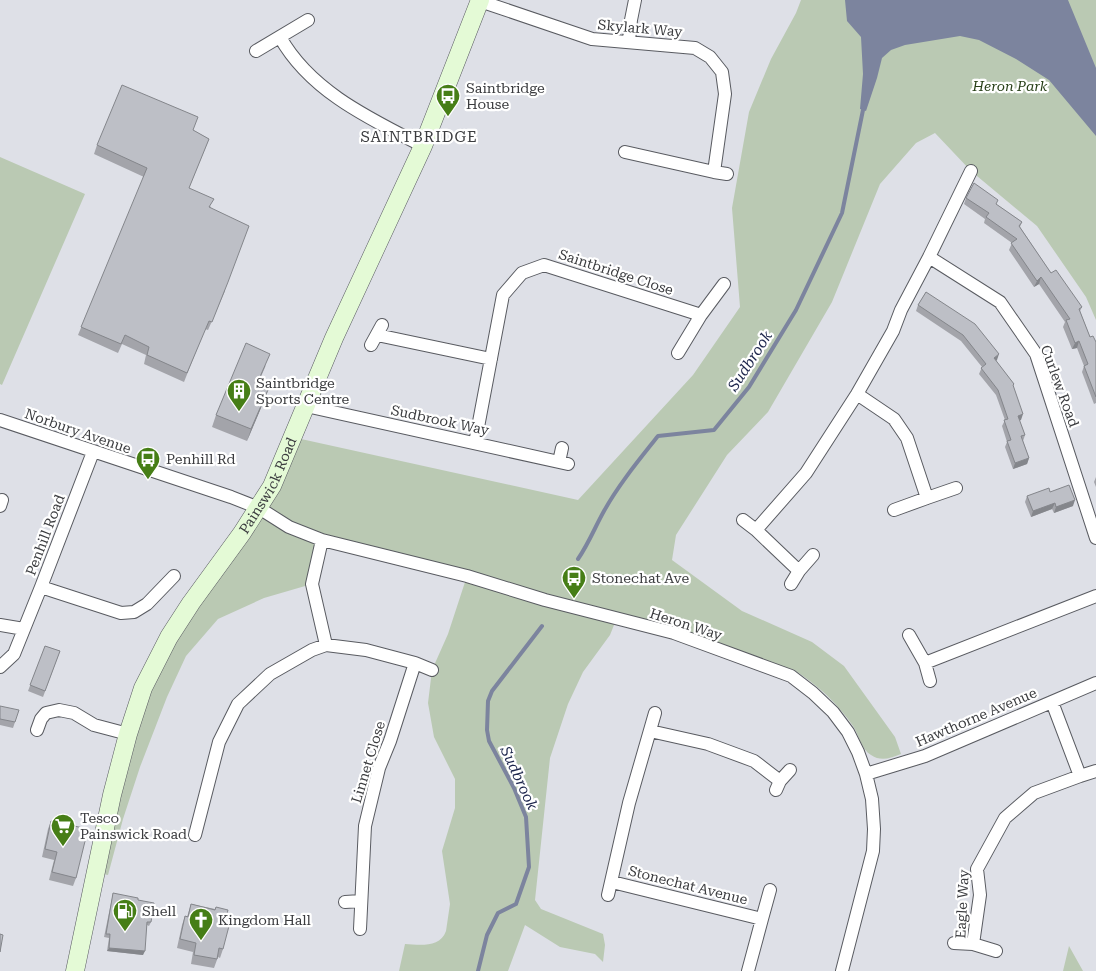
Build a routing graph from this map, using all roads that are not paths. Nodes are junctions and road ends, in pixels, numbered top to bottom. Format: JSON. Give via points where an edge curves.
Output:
{"nodes":[{"id":1,"x":480,"y":0,"type":"edge"},
{"id":2,"x":635,"y":0,"type":"edge"},
{"id":3,"x":308,"y":20,"type":"dead end"},
{"id":4,"x":280,"y":38,"type":"junction"},
{"id":5,"x":629,"y":41,"type":"junction"},
{"id":6,"x":256,"y":51,"type":"dead end"},
{"id":7,"x":423,"y":146,"type":"junction"},
{"id":8,"x":625,"y":152,"type":"dead end"},
{"id":9,"x":971,"y":171,"type":"dead end"},
{"id":10,"x":714,"y":172,"type":"junction"},
{"id":11,"x":727,"y":174,"type":"dead end"},
{"id":12,"x":929,"y":257,"type":"junction"},
{"id":13,"x":724,"y":284,"type":"dead end"},
{"id":14,"x":701,"y":316,"type":"junction"},
{"id":15,"x":377,"y":335,"type":"dead end"},
{"id":16,"x":678,"y":352,"type":"dead end"},
{"id":17,"x":491,"y":359,"type":"junction"},
{"id":18,"x":857,"y":394,"type":"junction"},
{"id":19,"x":306,"y":406,"type":"junction"},
{"id":20,"x":0,"y":420,"type":"edge"},
{"id":21,"x":475,"y":443,"type":"junction"},
{"id":22,"x":562,"y":448,"type":"dead end"},
{"id":23,"x":93,"y":452,"type":"junction"},
{"id":24,"x":956,"y":488,"type":"dead end"},
{"id":25,"x":926,"y":498,"type":"junction"},
{"id":26,"x":259,"y":508,"type":"junction"},
{"id":27,"x":894,"y":510,"type":"dead end"},
{"id":28,"x":743,"y":520,"type":"dead end"},
{"id":29,"x":756,"y":530,"type":"junction"},
{"id":30,"x":1096,"y":538,"type":"edge"},
{"id":31,"x":322,"y":540,"type":"junction"},
{"id":32,"x":813,"y":555,"type":"dead end"},
{"id":33,"x":799,"y":571,"type":"junction"},
{"id":34,"x":174,"y":576,"type":"dead end"},
{"id":35,"x":791,"y":584,"type":"dead end"},
{"id":36,"x":42,"y":587,"type":"junction"},
{"id":37,"x":1096,"y":596,"type":"edge"},
{"id":38,"x":0,"y":625,"type":"edge"},
{"id":39,"x":24,"y":629,"type":"junction"},
{"id":40,"x":909,"y":635,"type":"dead end"},
{"id":41,"x":326,"y":645,"type":"junction"},
{"id":42,"x":415,"y":663,"type":"junction"},
{"id":43,"x":925,"y":663,"type":"junction"},
{"id":44,"x":0,"y":667,"type":"edge"},
{"id":45,"x":432,"y":670,"type":"dead end"},
{"id":46,"x":930,"y":681,"type":"dead end"},
{"id":47,"x":1096,"y":683,"type":"edge"},
{"id":48,"x":1052,"y":702,"type":"junction"},
{"id":49,"x":655,"y":713,"type":"dead end"},
{"id":50,"x":37,"y":730,"type":"dead end"},
{"id":51,"x":650,"y":731,"type":"junction"},
{"id":52,"x":128,"y":734,"type":"junction"},
{"id":53,"x":790,"y":770,"type":"dead end"},
{"id":54,"x":1096,"y":771,"type":"edge"},
{"id":55,"x":866,"y":774,"type":"junction"},
{"id":56,"x":1080,"y":776,"type":"junction"},
{"id":57,"x":196,"y":835,"type":"dead end"},
{"id":58,"x":612,"y":882,"type":"junction"},
{"id":59,"x":770,"y":890,"type":"dead end"},
{"id":60,"x":608,"y":895,"type":"dead end"},
{"id":61,"x":361,"y":901,"type":"junction"},
{"id":62,"x":344,"y":902,"type":"dead end"},
{"id":63,"x":762,"y":919,"type":"junction"},
{"id":64,"x":360,"y":929,"type":"dead end"},
{"id":65,"x":954,"y":943,"type":"dead end"},
{"id":66,"x":973,"y":944,"type":"junction"},
{"id":67,"x":996,"y":951,"type":"dead end"},
{"id":68,"x":75,"y":971,"type":"edge"},
{"id":69,"x":748,"y":971,"type":"edge"},
{"id":70,"x":842,"y":971,"type":"edge"}],
"edges":[{"from":1,"to":5,"type":"street","name":"Skylark Way","via":[[592,39]]},
{"from":1,"to":7,"type":"main road","name":"Painswick Road"},
{"from":2,"to":5,"type":"street"},
{"from":3,"to":4,"type":"street"},
{"from":4,"to":6,"type":"street"},
{"from":4,"to":7,"type":"street","via":[[299,65],[330,92],[369,119]]},
{"from":5,"to":10,"type":"street","name":"Skylark Way","via":[[695,48],[710,57],[722,72],[725,94]]},
{"from":7,"to":19,"type":"main road","name":"Painswick Road","via":[[367,264]]},
{"from":8,"to":10,"type":"street"},
{"from":9,"to":12,"type":"street"},
{"from":10,"to":11,"type":"street"},
{"from":12,"to":18,"type":"street","via":[[893,331]]},
{"from":12,"to":30,"type":"street","name":"Curlew Road","via":[[1000,302],[1036,354]]},
{"from":13,"to":14,"type":"street"},
{"from":14,"to":16,"type":"street"},
{"from":14,"to":17,"type":"street","name":"Saintbridge Close","via":[[544,265],[522,273],[503,295]]},
{"from":15,"to":17,"type":"street"},
{"from":17,"to":21,"type":"street","name":"Saintbridge Close"},
{"from":18,"to":25,"type":"street","via":[[894,418],[907,438]]},
{"from":18,"to":29,"type":"street","via":[[806,473]]},
{"from":19,"to":21,"type":"street","name":"Sudbrook Way"},
{"from":19,"to":26,"type":"main road","name":"Painswick Road","via":[[272,486]]},
{"from":20,"to":23,"type":"street","name":"Norbury Avenue"},
{"from":21,"to":22,"type":"street","name":"Sudbrook Way","via":[[563,463]]},
{"from":23,"to":26,"type":"street","name":"Norbury Avenue"},
{"from":23,"to":36,"type":"street","name":"Penhill Road"},
{"from":24,"to":25,"type":"street"},
{"from":25,"to":27,"type":"street"},
{"from":26,"to":31,"type":"street","name":"Heron Way","via":[[289,528]]},
{"from":26,"to":52,"type":"main road","name":"Painswick Road","via":[[169,637],[143,688]]},
{"from":28,"to":29,"type":"street"},
{"from":29,"to":33,"type":"street"},
{"from":31,"to":41,"type":"street","via":[[312,584]]},
{"from":31,"to":55,"type":"street","name":"Heron Way","via":[[467,576],[674,634],[791,676],[814,693],[848,732]]},
{"from":32,"to":33,"type":"street"},
{"from":33,"to":35,"type":"street"},
{"from":34,"to":36,"type":"street","via":[[147,604],[134,612],[121,613]]},
{"from":36,"to":39,"type":"street","name":"Penhill Road"},
{"from":37,"to":43,"type":"street"},
{"from":38,"to":39,"type":"street"},
{"from":39,"to":44,"type":"street","name":"Penhill Road","via":[[14,654]]},
{"from":40,"to":43,"type":"street"},
{"from":41,"to":42,"type":"street","via":[[366,650]]},
{"from":41,"to":57,"type":"street","via":[[270,674],[238,704],[219,742]]},
{"from":42,"to":45,"type":"street"},
{"from":42,"to":61,"type":"street","name":"Linnet Close","via":[[379,768],[365,826]]},
{"from":43,"to":46,"type":"street"},
{"from":47,"to":48,"type":"street","name":"Hawthorne Avenue"},
{"from":48,"to":55,"type":"street","name":"Hawthorne Avenue","via":[[924,756]]},
{"from":48,"to":56,"type":"street"},
{"from":49,"to":51,"type":"street","name":"Stonechat Avenue"},
{"from":50,"to":52,"type":"street","via":[[46,713],[58,710],[74,713],[94,725]]},
{"from":51,"to":53,"type":"street","via":[[708,744],[754,761],[778,785]]},
{"from":51,"to":58,"type":"street","name":"Stonechat Avenue","via":[[629,803]]},
{"from":52,"to":68,"type":"main road","name":"Painswick Road","via":[[110,803]]},
{"from":54,"to":56,"type":"street","name":"Eagle Way"},
{"from":55,"to":70,"type":"street","name":"Heron Way","via":[[872,799],[873,851]]},
{"from":56,"to":66,"type":"street","name":"Eagle Way","via":[[1034,793],[1005,818],[978,869],[980,895]]},
{"from":58,"to":60,"type":"street","name":"Stonechat Avenue"},
{"from":58,"to":63,"type":"street","name":"Stonechat Avenue"},
{"from":59,"to":63,"type":"street"},
{"from":61,"to":62,"type":"street"},
{"from":61,"to":64,"type":"street","name":"Linnet Close"},
{"from":63,"to":69,"type":"street","name":"Stonechat Avenue"},
{"from":65,"to":66,"type":"street"},
{"from":66,"to":67,"type":"street","name":"Eagle Way"}]}
